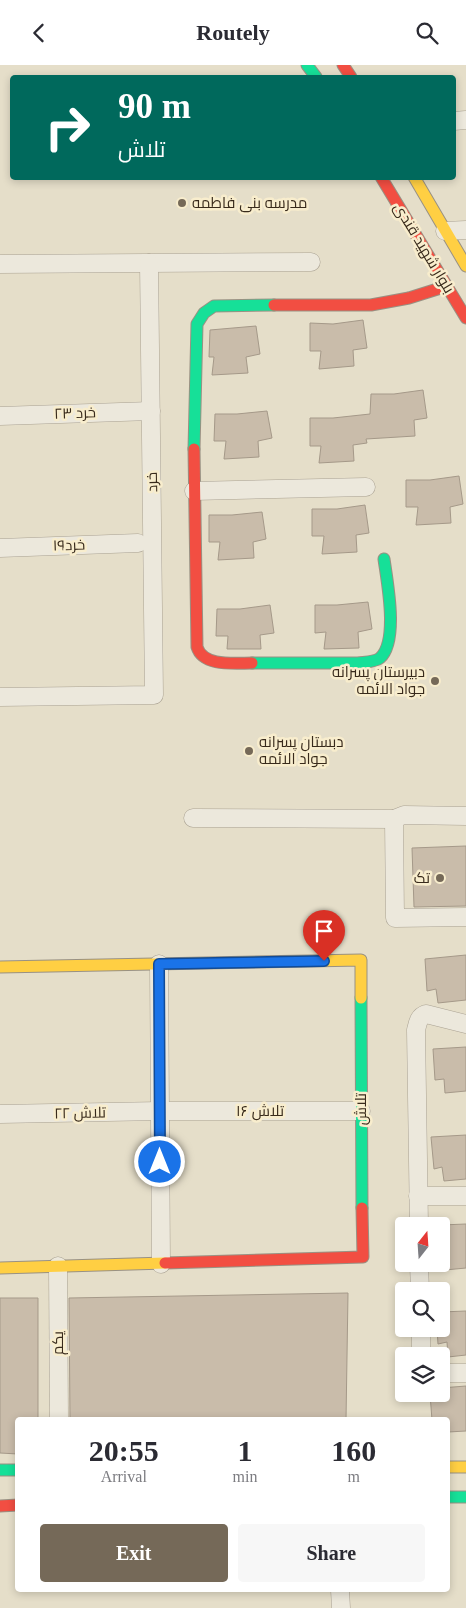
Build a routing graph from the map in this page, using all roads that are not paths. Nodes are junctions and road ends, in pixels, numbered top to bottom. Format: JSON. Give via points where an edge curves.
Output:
{"nodes":[{"id":1,"x":383,"y":180,"type":"edge"},
{"id":2,"x":416,"y":180,"type":"edge"},
{"id":3,"x":466,"y":230,"type":"edge"},
{"id":4,"x":446,"y":231,"type":"junction"},
{"id":5,"x":311,"y":262,"type":"dead end"},
{"id":6,"x":149,"y":263,"type":"junction"},
{"id":7,"x":0,"y":265,"type":"edge"},
{"id":8,"x":466,"y":265,"type":"edge"},
{"id":9,"x":447,"y":286,"type":"junction"},
{"id":10,"x":466,"y":318,"type":"edge"},
{"id":11,"x":151,"y":411,"type":"junction"},
{"id":12,"x":0,"y":416,"type":"edge"},
{"id":13,"x":366,"y":487,"type":"dead end"},
{"id":14,"x":194,"y":491,"type":"junction"},
{"id":15,"x":138,"y":543,"type":"dead end"},
{"id":16,"x":0,"y":548,"type":"edge"},
{"id":17,"x":384,"y":559,"type":"dead end"},
{"id":18,"x":0,"y":697,"type":"edge"},
{"id":19,"x":466,"y":816,"type":"edge"},
{"id":20,"x":194,"y":818,"type":"dead end"},
{"id":21,"x":394,"y":819,"type":"junction"},
{"id":22,"x":466,"y":917,"type":"edge"},
{"id":23,"x":159,"y":964,"type":"junction"},
{"id":24,"x":0,"y":967,"type":"edge"},
{"id":25,"x":466,"y":1024,"type":"edge"},
{"id":26,"x":160,"y":1111,"type":"junction"},
{"id":27,"x":361,"y":1111,"type":"junction"},
{"id":28,"x":0,"y":1114,"type":"edge"},
{"id":29,"x":418,"y":1196,"type":"junction"},
{"id":30,"x":466,"y":1196,"type":"edge"},
{"id":31,"x":419,"y":1217,"type":"edge"},
{"id":32,"x":162,"y":1264,"type":"junction"},
{"id":33,"x":58,"y":1266,"type":"junction"},
{"id":34,"x":0,"y":1268,"type":"edge"},
{"id":35,"x":450,"y":1373,"type":"edge"},
{"id":36,"x":466,"y":1373,"type":"edge"},
{"id":37,"x":58,"y":1417,"type":"edge"},
{"id":38,"x":450,"y":1467,"type":"edge"},
{"id":39,"x":466,"y":1467,"type":"edge"},
{"id":40,"x":0,"y":1470,"type":"edge"},
{"id":41,"x":15,"y":1470,"type":"edge"},
{"id":42,"x":450,"y":1497,"type":"edge"},
{"id":43,"x":466,"y":1497,"type":"edge"},
{"id":44,"x":15,"y":1505,"type":"edge"},
{"id":45,"x":0,"y":1506,"type":"edge"},
{"id":46,"x":340,"y":1592,"type":"edge"},
{"id":47,"x":341,"y":1608,"type":"edge"}],
"edges":[{"from":1,"to":9,"type":"street","name":"بلوار شهید قندی"},
{"from":2,"to":4,"type":"street","name":"بلوار شهید قندی"},
{"from":3,"to":4,"type":"street"},
{"from":4,"to":8,"type":"street","name":"بلوار شهید قندی"},
{"from":5,"to":6,"type":"street"},
{"from":6,"to":7,"type":"street"},
{"from":6,"to":11,"type":"street","name":"خرد"},
{"from":9,"to":10,"type":"street","name":"بلوار شهید قندی"},
{"from":9,"to":14,"type":"street","via":[[372,305],[232,305],[210,307],[202,313],[198,324]]},
{"from":11,"to":12,"type":"street","name":"خرد ۲۳"},
{"from":11,"to":18,"type":"street","name":"خرد","via":[[154,695]]},
{"from":13,"to":14,"type":"street"},
{"from":14,"to":17,"type":"street","via":[[196,646],[202,657],[240,663],[374,661],[385,653],[389,642]]},
{"from":15,"to":16,"type":"street","name":"خرد۱۹"},
{"from":19,"to":21,"type":"street","via":[[404,815]]},
{"from":20,"to":21,"type":"street"},
{"from":21,"to":22,"type":"street","via":[[395,918]]},
{"from":23,"to":24,"type":"street","name":"تلاش"},
{"from":23,"to":26,"type":"street"},
{"from":23,"to":27,"type":"street","name":"تلاش","via":[[361,960]]},
{"from":25,"to":29,"type":"street","via":[[426,1015],[420,1018],[416,1030]]},
{"from":26,"to":27,"type":"street","name":"تلاش ۱۶"},
{"from":26,"to":28,"type":"street","name":"تلاش ۲۲"},
{"from":26,"to":32,"type":"street"},
{"from":27,"to":32,"type":"street","name":"تلاش","via":[[363,1257]]},
{"from":29,"to":30,"type":"street"},
{"from":29,"to":31,"type":"street"},
{"from":32,"to":33,"type":"street","name":"تلاش"},
{"from":33,"to":34,"type":"street","name":"تلاش"},
{"from":33,"to":37,"type":"street","name":"یکم"},
{"from":35,"to":36,"type":"street"},
{"from":38,"to":39,"type":"street"},
{"from":40,"to":41,"type":"street"},
{"from":42,"to":43,"type":"street"},
{"from":44,"to":45,"type":"street"},
{"from":46,"to":47,"type":"street"}]}
